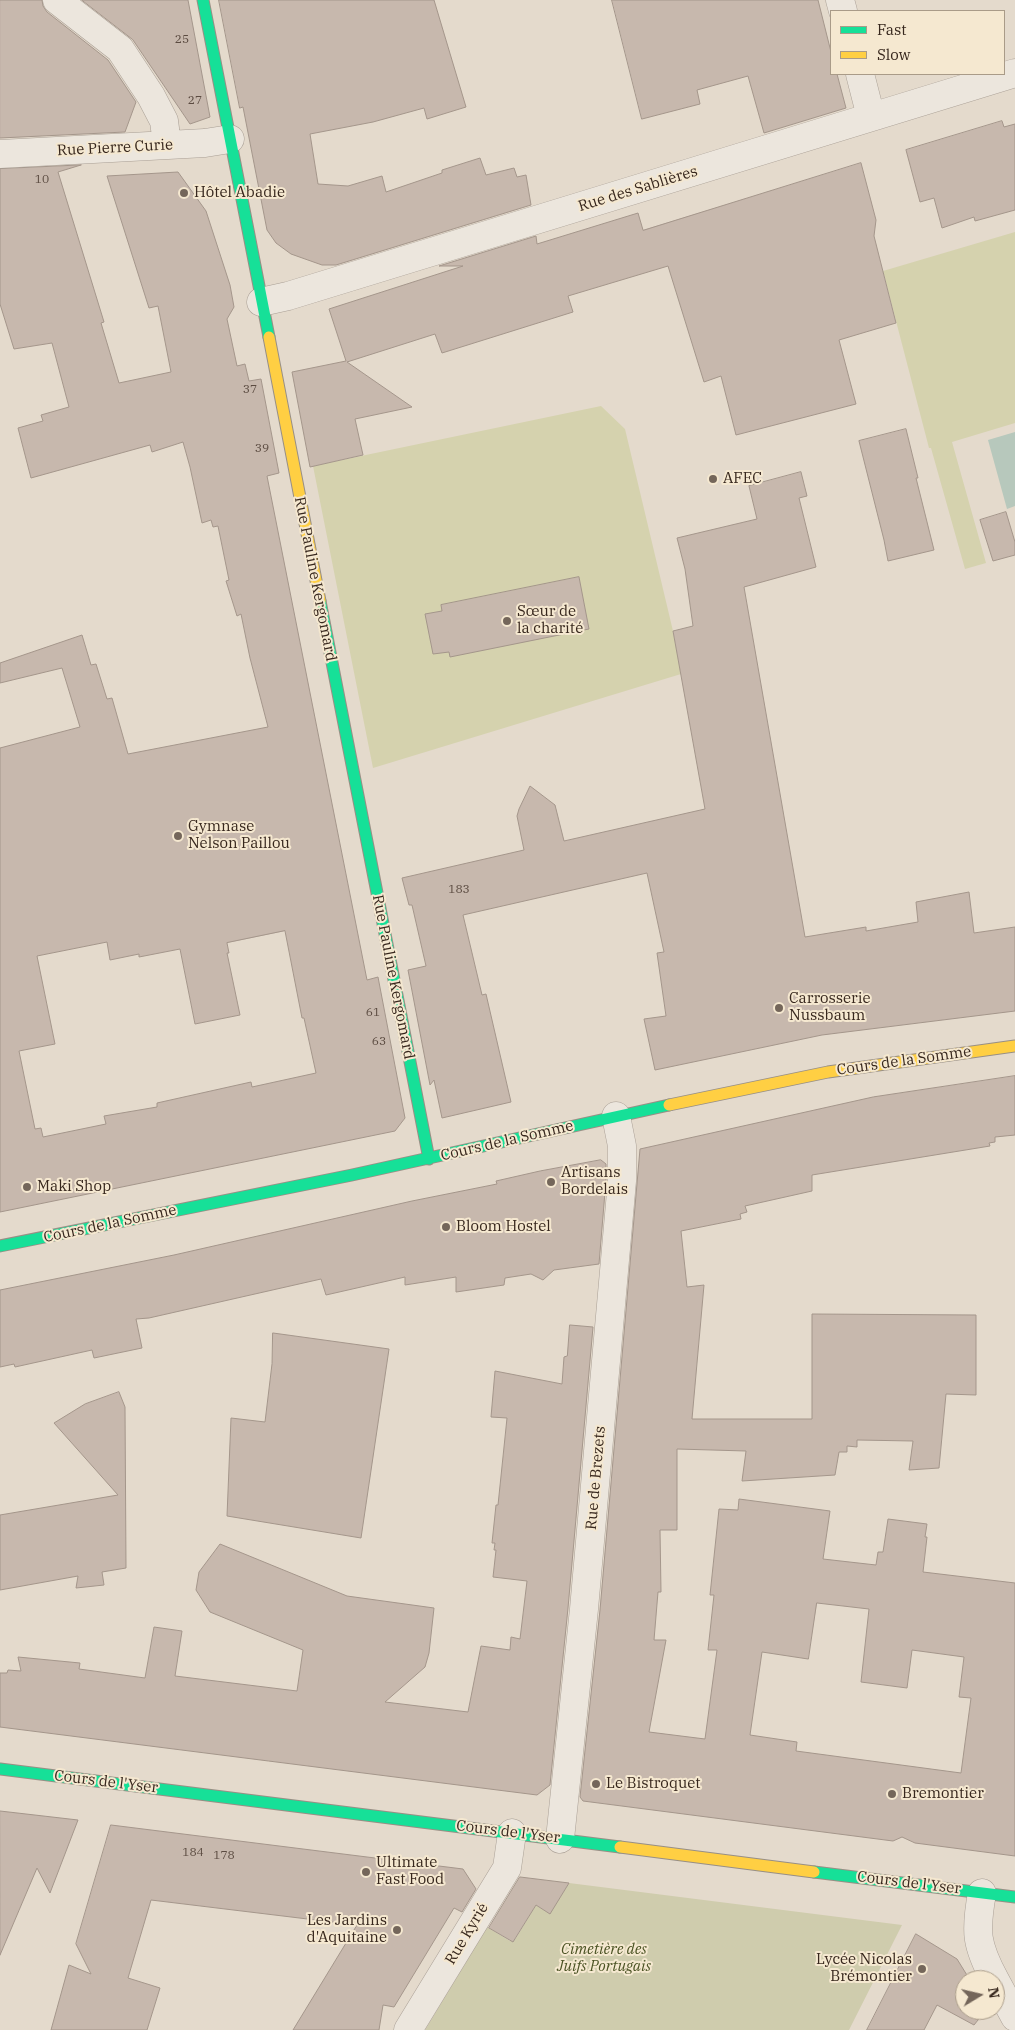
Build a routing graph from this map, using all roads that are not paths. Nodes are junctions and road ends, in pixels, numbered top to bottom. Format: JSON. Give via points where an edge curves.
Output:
{"nodes":[{"id":1,"x":56,"y":0,"type":"edge"},
{"id":2,"x":203,"y":0,"type":"edge"},
{"id":3,"x":1015,"y":73,"type":"edge"},
{"id":4,"x":860,"y":75,"type":"edge"},
{"id":5,"x":871,"y":117,"type":"junction"},
{"id":6,"x":230,"y":139,"type":"junction"},
{"id":7,"x":167,"y":144,"type":"junction"},
{"id":8,"x":0,"y":154,"type":"edge"},
{"id":9,"x":261,"y":302,"type":"junction"},
{"id":10,"x":1015,"y":1046,"type":"edge"},
{"id":11,"x":616,"y":1116,"type":"junction"},
{"id":12,"x":429,"y":1158,"type":"junction"},
{"id":13,"x":0,"y":1246,"type":"edge"},
{"id":14,"x":0,"y":1769,"type":"edge"},
{"id":15,"x":512,"y":1833,"type":"junction"},
{"id":16,"x":560,"y":1839,"type":"junction"},
{"id":17,"x":982,"y":1893,"type":"junction"},
{"id":18,"x":1015,"y":1897,"type":"edge"},
{"id":19,"x":989,"y":1970,"type":"edge"},
{"id":20,"x":1005,"y":1998,"type":"edge"},
{"id":21,"x":1015,"y":2017,"type":"edge"},
{"id":22,"x":408,"y":2030,"type":"edge"}],
"edges":[{"from":1,"to":7,"type":"street","via":[[120,49],[164,121]]},
{"from":2,"to":6,"type":"street","name":"Rue Pauline Kergomard"},
{"from":3,"to":5,"type":"street","name":"Rue des Sablières"},
{"from":4,"to":5,"type":"street"},
{"from":5,"to":9,"type":"street","name":"Rue des Sablières"},
{"from":6,"to":7,"type":"street","name":"Rue Pierre Curie"},
{"from":6,"to":9,"type":"street","name":"Rue Pauline Kergomard"},
{"from":7,"to":8,"type":"street","name":"Rue Pierre Curie"},
{"from":9,"to":12,"type":"street","name":"Rue Pauline Kergomard"},
{"from":10,"to":11,"type":"street","name":"Cours de la Somme","via":[[828,1072]]},
{"from":11,"to":12,"type":"street","name":"Cours de la Somme"},
{"from":11,"to":16,"type":"street","name":"Rue de Brezets","via":[[622,1146],[622,1181]]},
{"from":12,"to":13,"type":"street","name":"Cours de la Somme"},
{"from":14,"to":15,"type":"street","name":"Cours de l'Yser"},
{"from":15,"to":16,"type":"street","name":"Cours de l'Yser"},
{"from":15,"to":22,"type":"street","name":"Rue Kyrié","via":[[507,1868]]},
{"from":16,"to":17,"type":"street","name":"Cours de l'Yser"},
{"from":17,"to":18,"type":"street","name":"Cours de l'Yser"},
{"from":17,"to":19,"type":"street","via":[[976,1923],[983,1959]]},
{"from":20,"to":21,"type":"street"}]}
